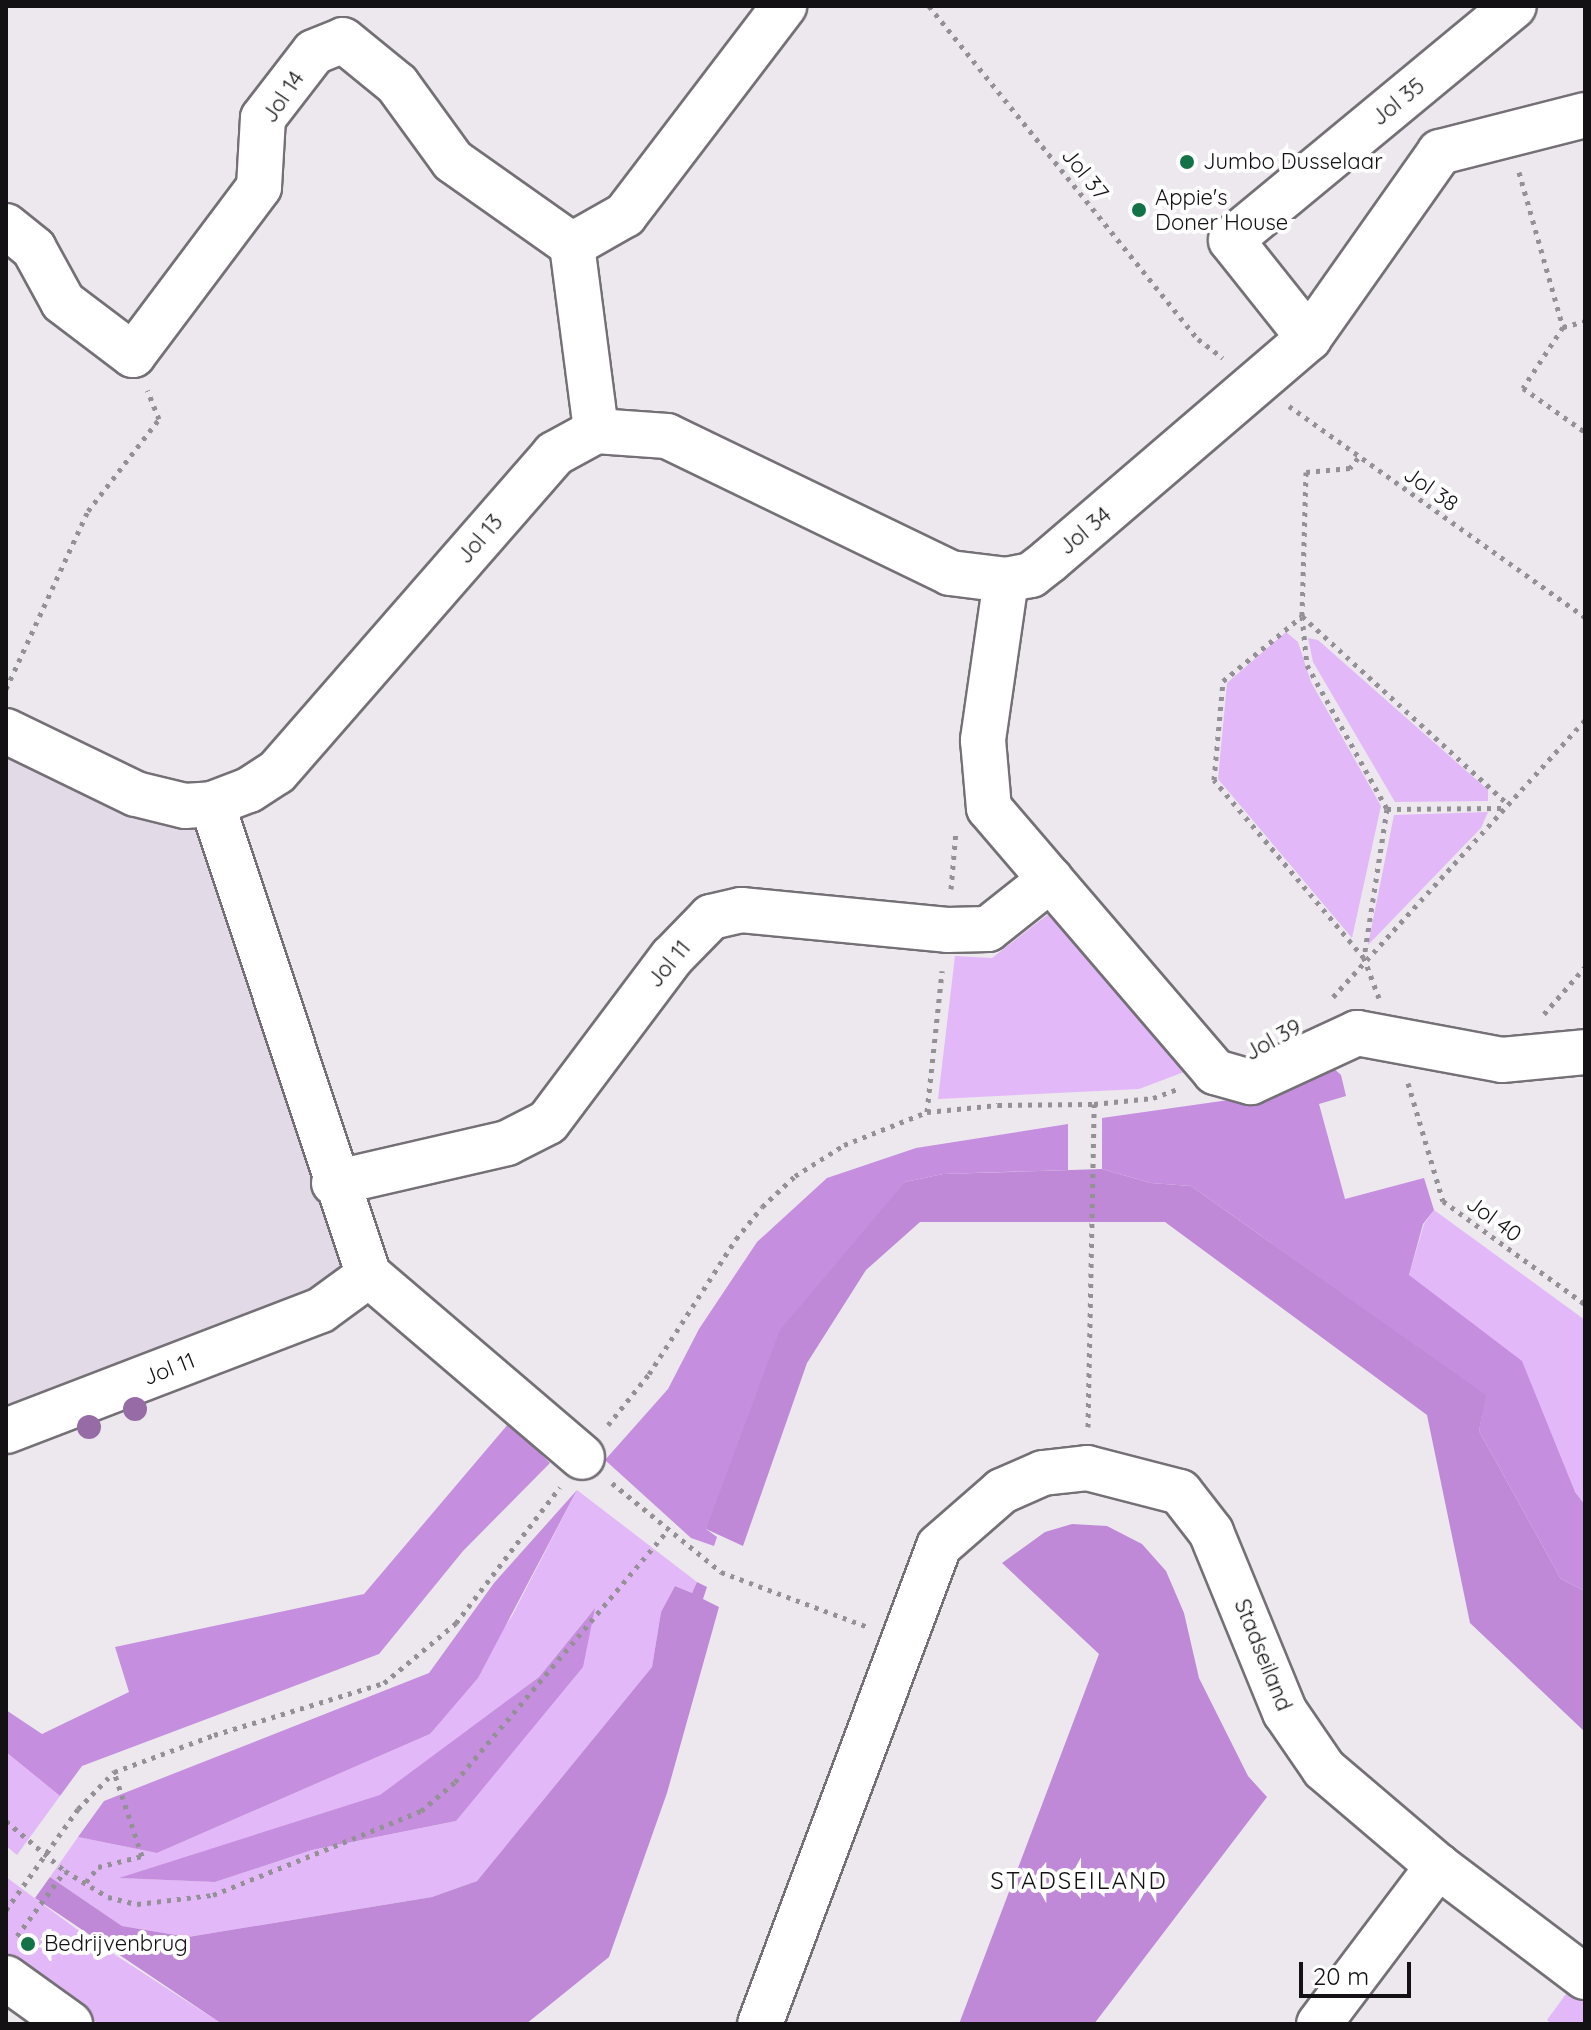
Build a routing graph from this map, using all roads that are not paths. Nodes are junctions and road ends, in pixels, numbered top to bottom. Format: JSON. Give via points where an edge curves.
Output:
{"nodes":[{"id":1,"x":784,"y":6,"type":"edge"},
{"id":2,"x":1514,"y":6,"type":"edge"},
{"id":3,"x":1585,"y":115,"type":"edge"},
{"id":4,"x":6,"y":226,"type":"edge"},
{"id":5,"x":572,"y":245,"type":"junction"},
{"id":6,"x":1309,"y":338,"type":"junction"},
{"id":7,"x":596,"y":431,"type":"junction"},
{"id":8,"x":1006,"y":580,"type":"junction"},
{"id":9,"x":6,"y":731,"type":"edge"},
{"id":10,"x":212,"y":804,"type":"junction"},
{"id":11,"x":1051,"y":879,"type":"junction"},
{"id":12,"x":1572,"y":1053,"type":"edge"},
{"id":13,"x":334,"y":1183,"type":"junction"},
{"id":14,"x":369,"y":1275,"type":"junction"},
{"id":15,"x":6,"y":1431,"type":"edge"},
{"id":16,"x":582,"y":1457,"type":"road end"},
{"id":17,"x":1438,"y":1866,"type":"junction"},
{"id":18,"x":1585,"y":1977,"type":"edge"},
{"id":19,"x":6,"y":1978,"type":"edge"},
{"id":20,"x":70,"y":2024,"type":"edge"},
{"id":21,"x":760,"y":2024,"type":"edge"},
{"id":22,"x":1319,"y":2024,"type":"edge"}],
"edges":[{"from":1,"to":5,"type":"street","via":[[625,215]]},
{"from":2,"to":6,"type":"street","name":"Jol 35","via":[[1231,240]]},
{"from":3,"to":6,"type":"street","name":"Jol 34","via":[[1440,152]]},
{"from":4,"to":5,"type":"street","name":"Jol 14","via":[[34,249],[63,302],[133,355],[259,187],[263,118],[314,52],[343,40],[397,84],[453,161]]},
{"from":5,"to":7,"type":"street"},
{"from":6,"to":8,"type":"street","name":"Jol 34","via":[[1031,575]]},
{"from":7,"to":8,"type":"street","via":[[667,436],[950,573]]},
{"from":7,"to":10,"type":"street","name":"Jol 13","via":[[554,454],[277,772]]},
{"from":8,"to":11,"type":"street","via":[[983,740],[989,808]]},
{"from":9,"to":10,"type":"street","name":"Jol 13","via":[[136,794],[185,806]]},
{"from":10,"to":13,"type":"street"},
{"from":11,"to":12,"type":"street","name":"Jol 39","via":[[1215,1072],[1251,1082],[1357,1033],[1502,1060]]},
{"from":11,"to":13,"type":"street","name":"Jol 11","via":[[988,929],[947,930],[741,910],[711,917],[672,957],[548,1122],[507,1143]]},
{"from":13,"to":14,"type":"street"},
{"from":14,"to":15,"type":"street","name":"Jol 11","via":[[321,1310]]},
{"from":14,"to":16,"type":"street"},
{"from":17,"to":18,"type":"street","name":"Stadseiland"},
{"from":17,"to":21,"type":"street","name":"Stadseiland","via":[[1324,1769],[1285,1712],[1211,1532],[1180,1492],[1087,1468],[1043,1473],[1002,1491],[939,1546]]},
{"from":17,"to":22,"type":"street"},
{"from":19,"to":20,"type":"street"}]}
